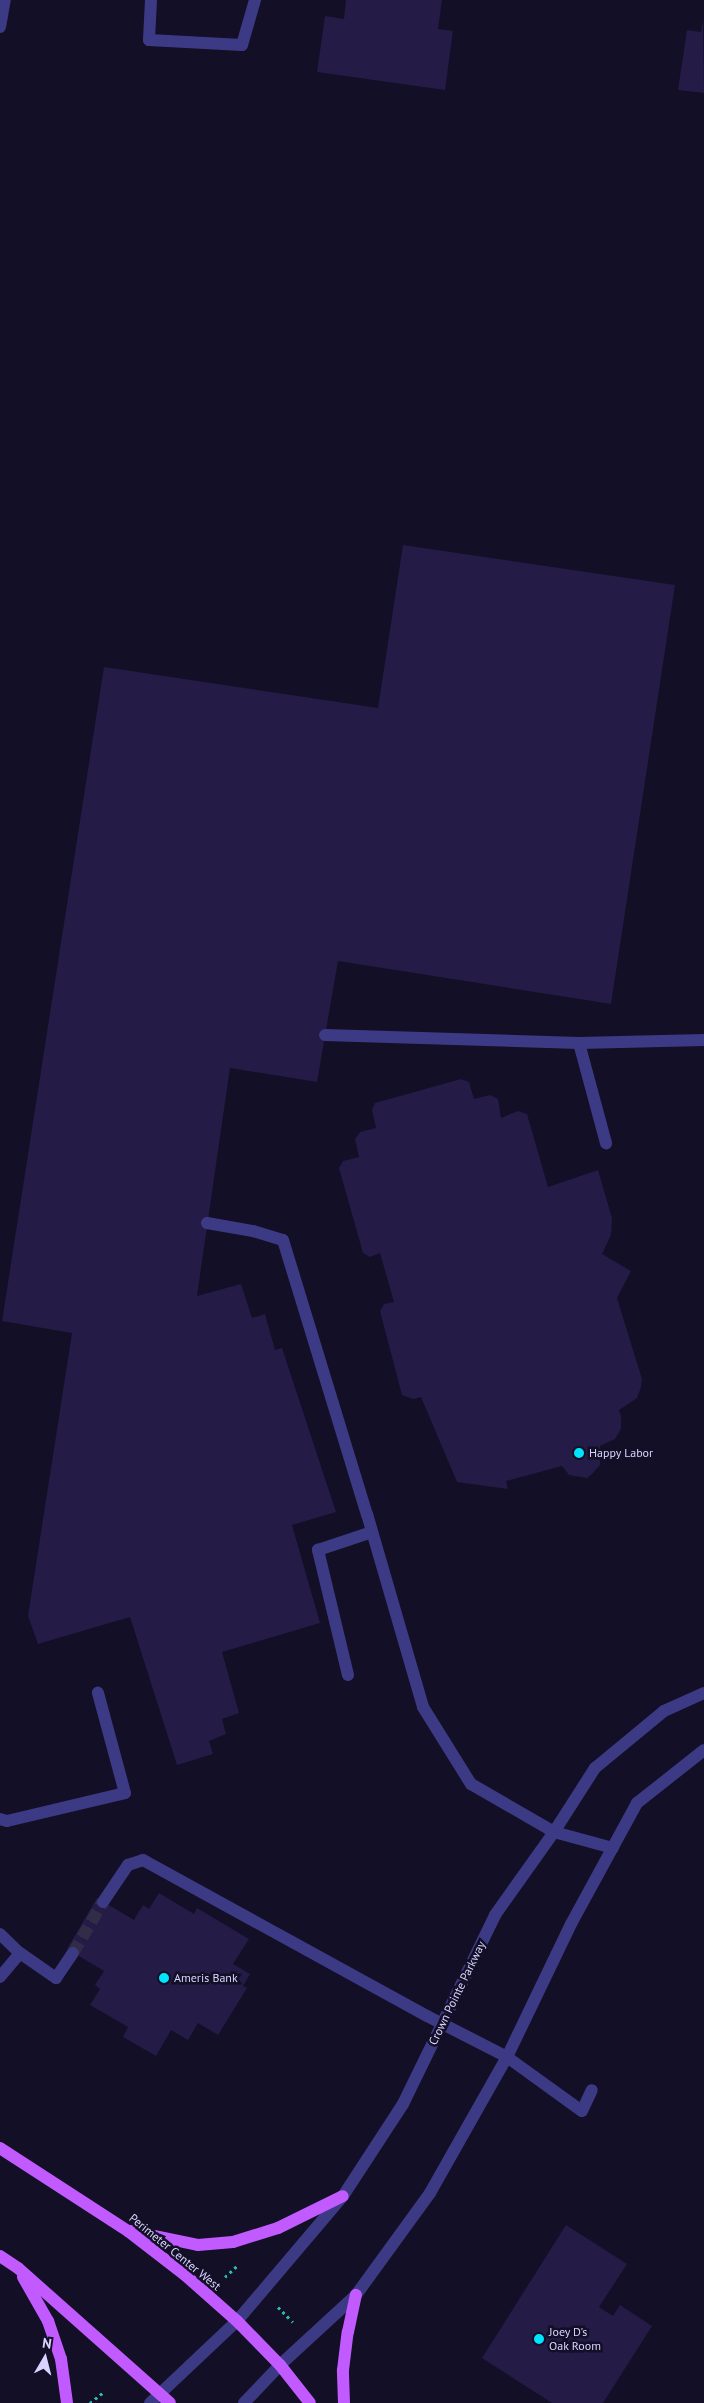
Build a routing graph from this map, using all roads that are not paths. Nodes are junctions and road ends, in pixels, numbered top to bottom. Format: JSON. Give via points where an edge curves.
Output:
{"nodes":[{"id":1,"x":5,"y":0,"type":"edge"},
{"id":2,"x":151,"y":0,"type":"edge"},
{"id":3,"x":254,"y":0,"type":"edge"},
{"id":4,"x":0,"y":27,"type":"edge"},
{"id":5,"x":325,"y":1035,"type":"dead end"},
{"id":6,"x":704,"y":1040,"type":"edge"},
{"id":7,"x":579,"y":1043,"type":"junction"},
{"id":8,"x":606,"y":1143,"type":"dead end"},
{"id":9,"x":207,"y":1223,"type":"dead end"},
{"id":10,"x":372,"y":1532,"type":"junction"},
{"id":11,"x":348,"y":1675,"type":"dead end"},
{"id":12,"x":98,"y":1693,"type":"dead end"},
{"id":13,"x":704,"y":1693,"type":"edge"},
{"id":14,"x":704,"y":1750,"type":"edge"},
{"id":15,"x":0,"y":1818,"type":"edge"},
{"id":16,"x":554,"y":1832,"type":"junction"},
{"id":17,"x":613,"y":1848,"type":"junction"},
{"id":18,"x":103,"y":1902,"type":"tunnel mouth"},
{"id":19,"x":0,"y":1934,"type":"edge"},
{"id":20,"x":20,"y":1953,"type":"junction"},
{"id":21,"x":73,"y":1953,"type":"tunnel mouth"},
{"id":22,"x":0,"y":1976,"type":"edge"},
{"id":23,"x":443,"y":2024,"type":"junction"},
{"id":24,"x":507,"y":2057,"type":"junction"},
{"id":25,"x":592,"y":2090,"type":"dead end"},
{"id":26,"x":0,"y":2148,"type":"edge"},
{"id":27,"x":343,"y":2196,"type":"junction"},
{"id":28,"x":128,"y":2231,"type":"junction"},
{"id":29,"x":0,"y":2256,"type":"edge"},
{"id":30,"x":18,"y":2268,"type":"junction"},
{"id":31,"x":356,"y":2295,"type":"junction"},
{"id":32,"x":237,"y":2322,"type":"junction"},
{"id":33,"x":280,"y":2365,"type":"junction"},
{"id":34,"x":160,"y":2394,"type":"junction"},
{"id":35,"x":67,"y":2403,"type":"edge"},
{"id":36,"x":150,"y":2403,"type":"edge"},
{"id":37,"x":170,"y":2403,"type":"edge"},
{"id":38,"x":244,"y":2403,"type":"edge"},
{"id":39,"x":310,"y":2403,"type":"edge"},
{"id":40,"x":344,"y":2403,"type":"edge"}],
"edges":[{"from":1,"to":4,"type":"street"},
{"from":2,"to":3,"type":"street","via":[[150,40],[242,45]]},
{"from":5,"to":7,"type":"street"},
{"from":6,"to":7,"type":"street"},
{"from":7,"to":8,"type":"street"},
{"from":9,"to":10,"type":"street","via":[[283,1240]]},
{"from":10,"to":11,"type":"street","via":[[318,1550]]},
{"from":10,"to":16,"type":"street","via":[[423,1706],[471,1784]]},
{"from":12,"to":15,"type":"street","via":[[125,1793],[7,1822]]},
{"from":13,"to":16,"type":"street","name":"Crown Pointe Parkway","via":[[664,1711],[595,1768]]},
{"from":14,"to":17,"type":"street","via":[[637,1803]]},
{"from":16,"to":17,"type":"street"},
{"from":16,"to":23,"type":"street","name":"Crown Pointe Parkway","via":[[495,1915]]},
{"from":17,"to":24,"type":"street","via":[[571,1924]]},
{"from":18,"to":23,"type":"street","via":[[128,1865],[143,1860]]},
{"from":19,"to":20,"type":"street"},
{"from":20,"to":21,"type":"street","via":[[56,1978]]},
{"from":20,"to":22,"type":"street"},
{"from":23,"to":24,"type":"street"},
{"from":23,"to":27,"type":"street","name":"Crown Pointe Parkway","via":[[403,2104]]},
{"from":24,"to":25,"type":"street","via":[[582,2111]]},
{"from":24,"to":31,"type":"street","via":[[430,2193]]},
{"from":26,"to":28,"type":"main road","name":"Perimeter Center West"},
{"from":27,"to":28,"type":"main road","via":[[278,2228],[233,2242],[198,2245]]},
{"from":27,"to":32,"type":"street","name":"Crown Pointe Parkway"},
{"from":28,"to":32,"type":"main road","name":"Perimeter Center West"},
{"from":29,"to":30,"type":"main road"},
{"from":30,"to":34,"type":"main road"},
{"from":30,"to":35,"type":"main road","via":[[48,2321],[61,2359]]},
{"from":31,"to":33,"type":"street"},
{"from":31,"to":40,"type":"main road","via":[[343,2370]]},
{"from":32,"to":33,"type":"main road","name":"Perimeter Center West"},
{"from":32,"to":34,"type":"street","name":"Crown Pointe Parkway"},
{"from":33,"to":38,"type":"street"},
{"from":33,"to":39,"type":"main road","name":"Perimeter Center West"},
{"from":34,"to":36,"type":"street","name":"Crown Pointe Parkway"},
{"from":34,"to":37,"type":"main road"}]}
